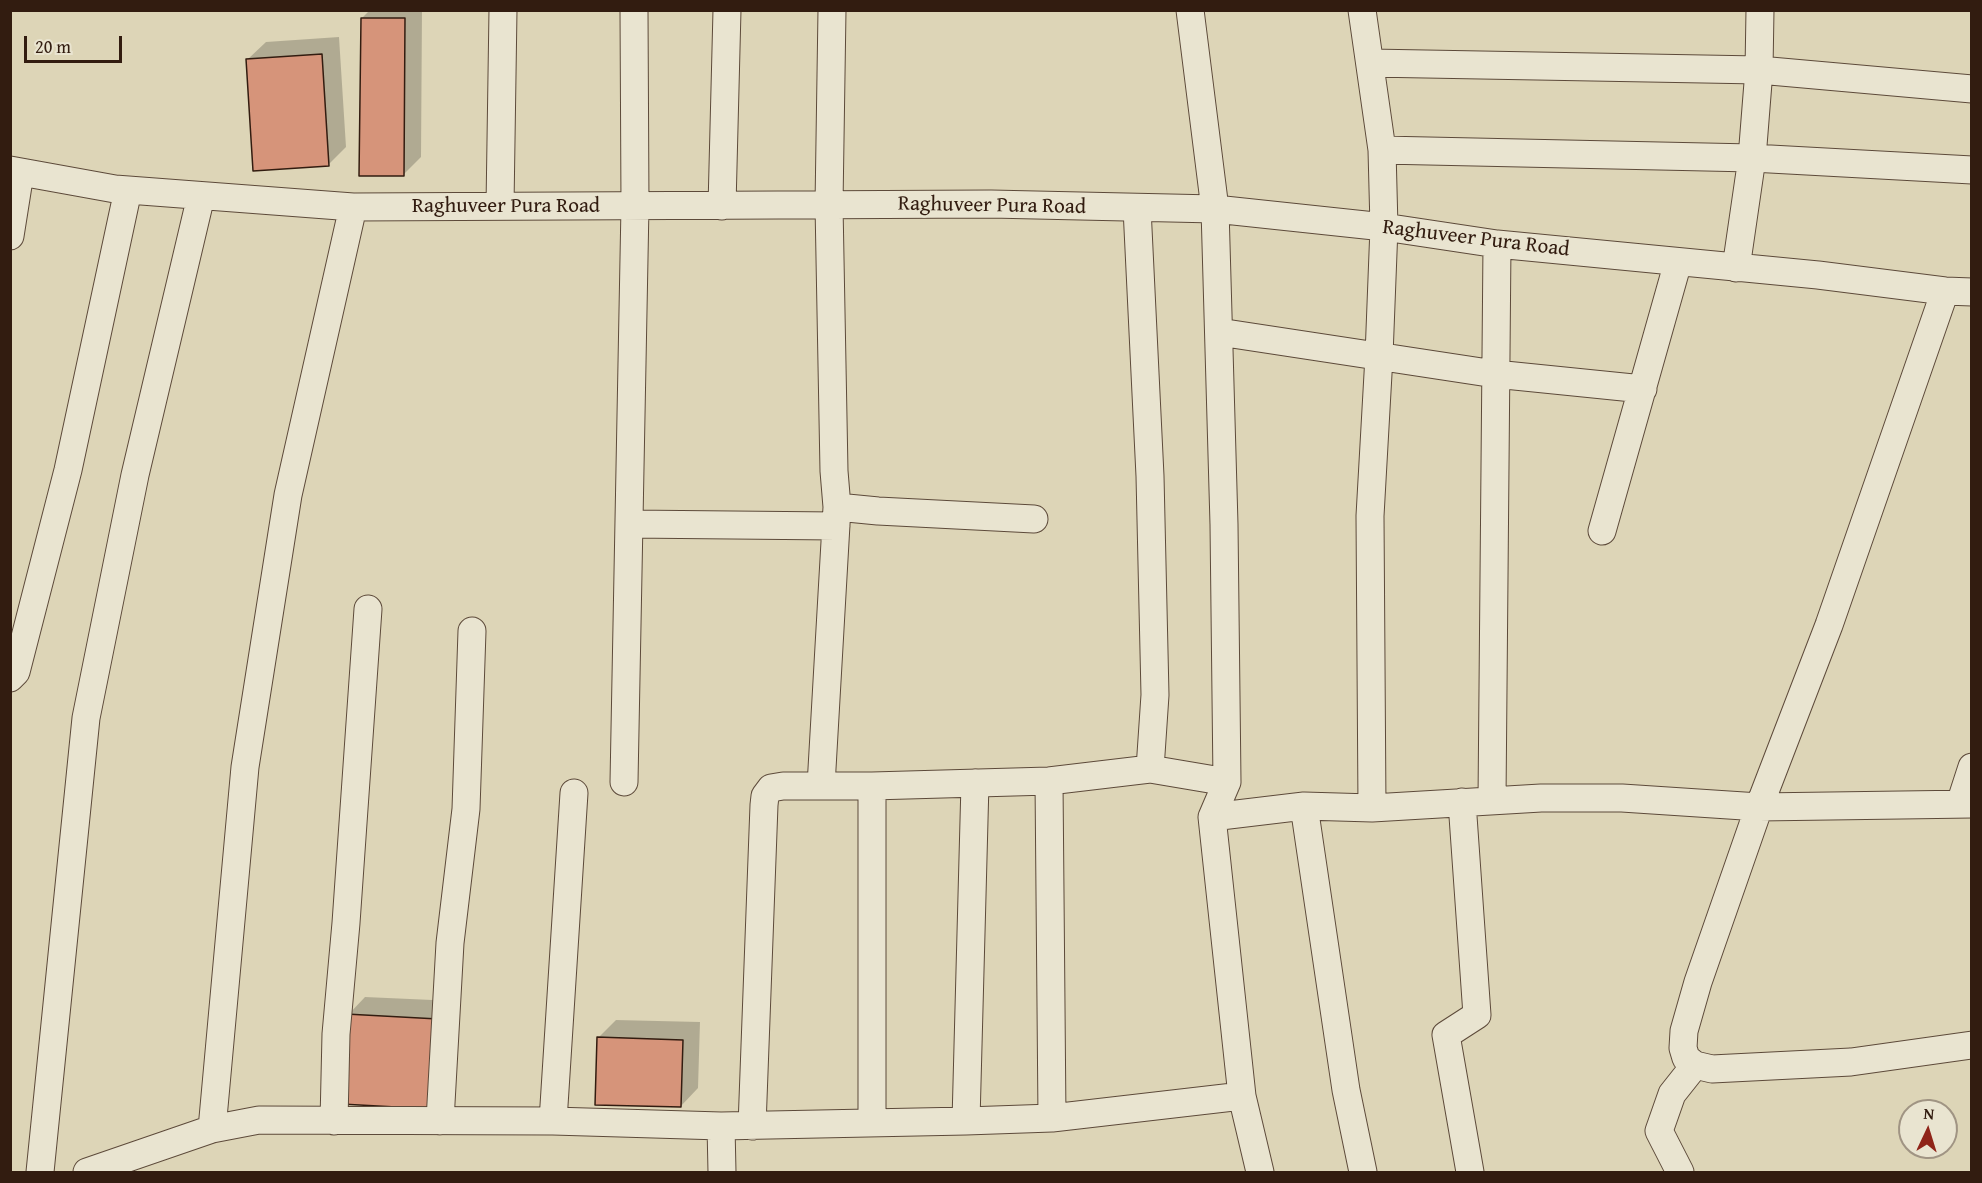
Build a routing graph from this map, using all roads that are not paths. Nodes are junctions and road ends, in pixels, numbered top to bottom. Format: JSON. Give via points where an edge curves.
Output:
{"nodes":[{"id":1,"x":502,"y":10,"type":"edge"},
{"id":2,"x":634,"y":10,"type":"edge"},
{"id":3,"x":727,"y":10,"type":"edge"},
{"id":4,"x":832,"y":10,"type":"edge"},
{"id":5,"x":1190,"y":10,"type":"edge"},
{"id":6,"x":1362,"y":10,"type":"edge"},
{"id":7,"x":1760,"y":10,"type":"edge"},
{"id":8,"x":1370,"y":63,"type":"junction"},
{"id":9,"x":1758,"y":70,"type":"junction"},
{"id":10,"x":1971,"y":89,"type":"edge"},
{"id":11,"x":1382,"y":150,"type":"junction"},
{"id":12,"x":1752,"y":158,"type":"junction"},
{"id":13,"x":1971,"y":170,"type":"edge"},
{"id":14,"x":15,"y":171,"type":"edge"},
{"id":15,"x":128,"y":190,"type":"junction"},
{"id":16,"x":201,"y":195,"type":"junction"},
{"id":17,"x":829,"y":205,"type":"junction"},
{"id":18,"x":500,"y":206,"type":"junction"},
{"id":19,"x":722,"y":206,"type":"junction"},
{"id":20,"x":353,"y":207,"type":"junction"},
{"id":21,"x":635,"y":207,"type":"junction"},
{"id":22,"x":1137,"y":208,"type":"junction"},
{"id":23,"x":1215,"y":209,"type":"junction"},
{"id":24,"x":1384,"y":227,"type":"junction"},
{"id":25,"x":10,"y":236,"type":"edge"},
{"id":26,"x":1497,"y":244,"type":"junction"},
{"id":27,"x":1678,"y":262,"type":"junction"},
{"id":28,"x":1736,"y":268,"type":"junction"},
{"id":29,"x":1958,"y":291,"type":"edge"},
{"id":30,"x":1219,"y":332,"type":"junction"},
{"id":31,"x":1379,"y":356,"type":"junction"},
{"id":32,"x":1495,"y":374,"type":"junction"},
{"id":33,"x":1643,"y":389,"type":"junction"},
{"id":34,"x":836,"y":516,"type":"junction"},
{"id":35,"x":1034,"y":519,"type":"dead end"},
{"id":36,"x":629,"y":524,"type":"junction"},
{"id":37,"x":1602,"y":531,"type":"dead end"},
{"id":38,"x":368,"y":609,"type":"dead end"},
{"id":39,"x":472,"y":632,"type":"dead end"},
{"id":40,"x":10,"y":678,"type":"edge"},
{"id":41,"x":1971,"y":767,"type":"edge"},
{"id":42,"x":1150,"y":769,"type":"junction"},
{"id":43,"x":1049,"y":781,"type":"junction"},
{"id":44,"x":624,"y":782,"type":"dead end"},
{"id":45,"x":1227,"y":782,"type":"junction"},
{"id":46,"x":975,"y":783,"type":"junction"},
{"id":47,"x":821,"y":786,"type":"junction"},
{"id":48,"x":872,"y":786,"type":"junction"},
{"id":49,"x":574,"y":792,"type":"dead end"},
{"id":50,"x":1492,"y":800,"type":"junction"},
{"id":51,"x":1462,"y":802,"type":"junction"},
{"id":52,"x":1966,"y":804,"type":"edge"},
{"id":53,"x":1304,"y":806,"type":"junction"},
{"id":54,"x":1759,"y":807,"type":"junction"},
{"id":55,"x":1372,"y":808,"type":"junction"},
{"id":56,"x":1212,"y":817,"type":"junction"},
{"id":57,"x":1971,"y":1046,"type":"edge"},
{"id":58,"x":1695,"y":1065,"type":"junction"},
{"id":59,"x":1242,"y":1096,"type":"junction"},
{"id":60,"x":1052,"y":1118,"type":"junction"},
{"id":61,"x":440,"y":1120,"type":"junction"},
{"id":62,"x":334,"y":1121,"type":"junction"},
{"id":63,"x":553,"y":1121,"type":"junction"},
{"id":64,"x":966,"y":1121,"type":"junction"},
{"id":65,"x":872,"y":1123,"type":"junction"},
{"id":66,"x":721,"y":1126,"type":"junction"},
{"id":67,"x":752,"y":1126,"type":"junction"},
{"id":68,"x":212,"y":1129,"type":"junction"},
{"id":69,"x":125,"y":1167,"type":"edge"},
{"id":70,"x":40,"y":1173,"type":"edge"},
{"id":71,"x":87,"y":1173,"type":"edge"},
{"id":72,"x":722,"y":1173,"type":"edge"},
{"id":73,"x":1260,"y":1173,"type":"edge"},
{"id":74,"x":1363,"y":1173,"type":"edge"},
{"id":75,"x":1470,"y":1173,"type":"edge"},
{"id":76,"x":1680,"y":1173,"type":"edge"}],
"edges":[{"from":1,"to":18,"type":"street"},
{"from":2,"to":21,"type":"street"},
{"from":3,"to":19,"type":"street"},
{"from":4,"to":17,"type":"street"},
{"from":5,"to":23,"type":"street"},
{"from":6,"to":8,"type":"street"},
{"from":7,"to":9,"type":"street"},
{"from":8,"to":9,"type":"street"},
{"from":8,"to":11,"type":"street"},
{"from":9,"to":10,"type":"street"},
{"from":9,"to":12,"type":"street"},
{"from":11,"to":12,"type":"street"},
{"from":11,"to":24,"type":"street"},
{"from":12,"to":13,"type":"street"},
{"from":12,"to":28,"type":"street"},
{"from":14,"to":15,"type":"street","name":"Raghuveer Pura Road"},
{"from":14,"to":25,"type":"street"},
{"from":15,"to":16,"type":"street","name":"Raghuveer Pura Road"},
{"from":15,"to":40,"type":"street","via":[[68,470],[16,672]]},
{"from":16,"to":20,"type":"street","name":"Raghuveer Pura Road"},
{"from":16,"to":70,"type":"street","via":[[135,475],[86,718]]},
{"from":17,"to":19,"type":"street","name":"Raghuveer Pura Road"},
{"from":17,"to":22,"type":"street","name":"Raghuveer Pura Road"},
{"from":17,"to":34,"type":"street"},
{"from":18,"to":20,"type":"street","name":"Raghuveer Pura Road"},
{"from":18,"to":21,"type":"street","name":"Raghuveer Pura Road"},
{"from":19,"to":21,"type":"street","name":"Raghuveer Pura Road"},
{"from":20,"to":68,"type":"street","via":[[288,495],[249,744]]},
{"from":21,"to":36,"type":"street"},
{"from":22,"to":23,"type":"street","name":"Raghuveer Pura Road"},
{"from":22,"to":42,"type":"street","via":[[1150,476],[1155,695]]},
{"from":23,"to":24,"type":"street","name":"Raghuveer Pura Road"},
{"from":23,"to":30,"type":"street"},
{"from":24,"to":26,"type":"street","name":"Raghuveer Pura Road"},
{"from":24,"to":31,"type":"street"},
{"from":26,"to":27,"type":"street","name":"Raghuveer Pura Road"},
{"from":26,"to":32,"type":"street"},
{"from":27,"to":28,"type":"street","name":"Raghuveer Pura Road"},
{"from":27,"to":33,"type":"street"},
{"from":28,"to":29,"type":"street","name":"Raghuveer Pura Road"},
{"from":29,"to":54,"type":"street"},
{"from":30,"to":31,"type":"street"},
{"from":30,"to":45,"type":"street"},
{"from":31,"to":32,"type":"street"},
{"from":31,"to":55,"type":"street","via":[[1371,516]]},
{"from":32,"to":33,"type":"street"},
{"from":32,"to":50,"type":"street"},
{"from":33,"to":37,"type":"street"},
{"from":34,"to":35,"type":"street","via":[[878,511]]},
{"from":34,"to":36,"type":"street"},
{"from":34,"to":47,"type":"street"},
{"from":36,"to":44,"type":"street"},
{"from":38,"to":62,"type":"street","via":[[336,1034]]},
{"from":39,"to":61,"type":"street","via":[[466,809],[450,943]]},
{"from":41,"to":52,"type":"street"},
{"from":42,"to":43,"type":"street"},
{"from":42,"to":45,"type":"street"},
{"from":43,"to":46,"type":"street"},
{"from":43,"to":60,"type":"street"},
{"from":45,"to":56,"type":"street"},
{"from":46,"to":48,"type":"street"},
{"from":46,"to":64,"type":"street"},
{"from":47,"to":48,"type":"street"},
{"from":47,"to":67,"type":"street","via":[[771,788],[765,796]]},
{"from":48,"to":65,"type":"street"},
{"from":49,"to":63,"type":"street"},
{"from":50,"to":51,"type":"street"},
{"from":50,"to":54,"type":"street","via":[[1622,798]]},
{"from":51,"to":55,"type":"street"},
{"from":51,"to":75,"type":"street","via":[[1478,1015],[1446,1035]]},
{"from":52,"to":54,"type":"street"},
{"from":53,"to":55,"type":"street"},
{"from":53,"to":56,"type":"street"},
{"from":53,"to":74,"type":"street"},
{"from":54,"to":58,"type":"street","via":[[1684,1030],[1686,1058]]},
{"from":56,"to":59,"type":"street"},
{"from":57,"to":58,"type":"street","via":[[1851,1062],[1712,1069]]},
{"from":58,"to":76,"type":"street","via":[[1672,1094],[1659,1131]]},
{"from":59,"to":60,"type":"street"},
{"from":59,"to":73,"type":"street"},
{"from":60,"to":64,"type":"street"},
{"from":61,"to":62,"type":"street"},
{"from":61,"to":63,"type":"street"},
{"from":62,"to":68,"type":"street","via":[[260,1120]]},
{"from":63,"to":66,"type":"street"},
{"from":64,"to":65,"type":"street"},
{"from":65,"to":67,"type":"street"},
{"from":66,"to":67,"type":"street"},
{"from":66,"to":72,"type":"street"},
{"from":68,"to":69,"type":"street"},
{"from":69,"to":71,"type":"street"}]}
